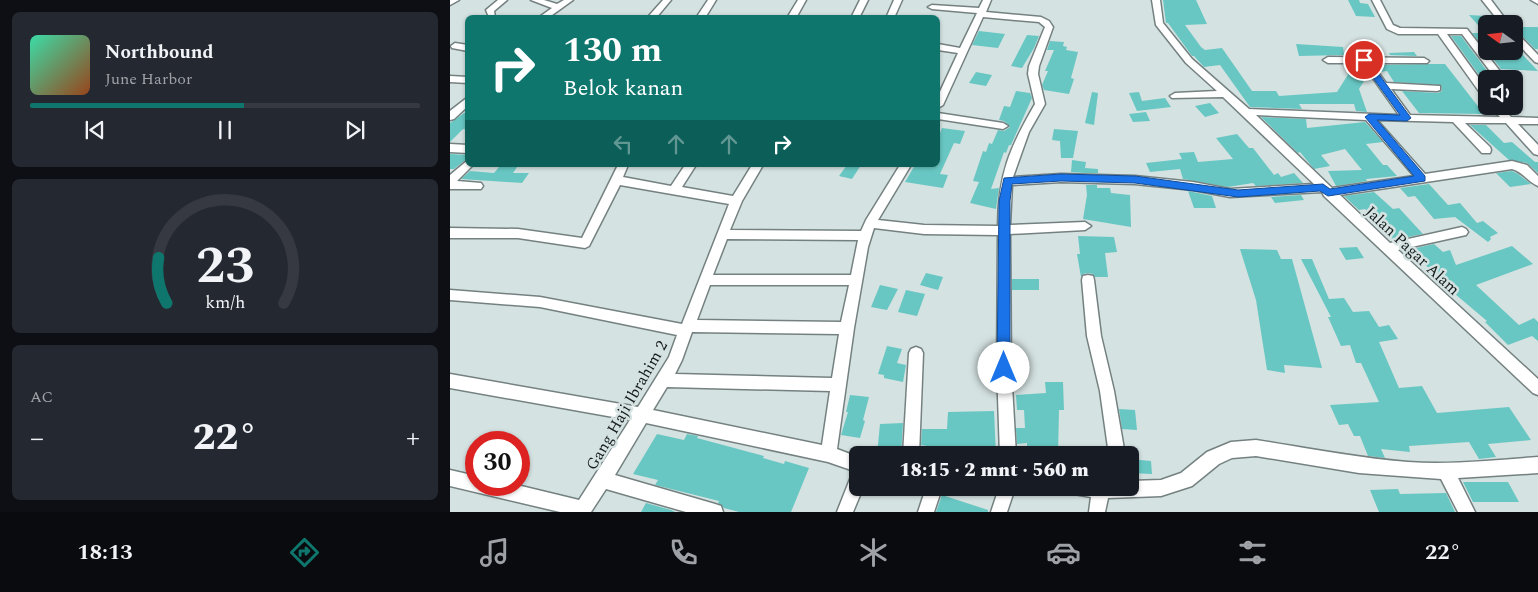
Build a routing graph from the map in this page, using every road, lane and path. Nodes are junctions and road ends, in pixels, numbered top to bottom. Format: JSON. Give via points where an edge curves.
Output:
{"nodes":[{"id":1,"x":455,"y":0,"type":"edge"},
{"id":2,"x":503,"y":0,"type":"edge"},
{"id":3,"x":535,"y":0,"type":"edge"},
{"id":4,"x":569,"y":0,"type":"edge"},
{"id":5,"x":668,"y":0,"type":"edge"},
{"id":6,"x":712,"y":0,"type":"edge"},
{"id":7,"x":802,"y":0,"type":"edge"},
{"id":8,"x":864,"y":0,"type":"edge"},
{"id":9,"x":898,"y":0,"type":"edge"},
{"id":10,"x":987,"y":0,"type":"edge"},
{"id":11,"x":1156,"y":0,"type":"edge"},
{"id":12,"x":1376,"y":0,"type":"edge"},
{"id":13,"x":1486,"y":0,"type":"edge"},
{"id":14,"x":450,"y":3,"type":"edge"},
{"id":15,"x":558,"y":7,"type":"junction"},
{"id":16,"x":932,"y":8,"type":"dead end"},
{"id":17,"x":981,"y":13,"type":"junction"},
{"id":18,"x":492,"y":15,"type":"dead end"},
{"id":19,"x":546,"y":15,"type":"edge"},
{"id":20,"x":654,"y":15,"type":"edge"},
{"id":21,"x":702,"y":15,"type":"edge"},
{"id":22,"x":792,"y":15,"type":"edge"},
{"id":23,"x":856,"y":15,"type":"edge"},
{"id":24,"x":891,"y":15,"type":"edge"},
{"id":25,"x":1499,"y":15,"type":"edge"},
{"id":26,"x":1441,"y":31,"type":"junction"},
{"id":27,"x":1523,"y":44,"type":"edge"},
{"id":28,"x":455,"y":46,"type":"dead end"},
{"id":29,"x":940,"y":47,"type":"edge"},
{"id":30,"x":465,"y":48,"type":"edge"},
{"id":31,"x":964,"y":50,"type":"junction"},
{"id":32,"x":1328,"y":60,"type":"dead end"},
{"id":33,"x":1364,"y":60,"type":"junction"},
{"id":34,"x":1538,"y":60,"type":"edge"},
{"id":35,"x":1424,"y":61,"type":"dead end"},
{"id":36,"x":1494,"y":70,"type":"edge"},
{"id":37,"x":450,"y":79,"type":"edge"},
{"id":38,"x":465,"y":79,"type":"edge"},
{"id":39,"x":1478,"y":84,"type":"edge"},
{"id":40,"x":1385,"y":86,"type":"junction"},
{"id":41,"x":1437,"y":88,"type":"dead end"},
{"id":42,"x":1226,"y":94,"type":"junction"},
{"id":43,"x":1175,"y":96,"type":"dead end"},
{"id":44,"x":940,"y":101,"type":"edge"},
{"id":45,"x":465,"y":104,"type":"edge"},
{"id":46,"x":450,"y":105,"type":"edge"},
{"id":47,"x":465,"y":105,"type":"edge"},
{"id":48,"x":1246,"y":112,"type":"junction"},
{"id":49,"x":1503,"y":115,"type":"edge"},
{"id":50,"x":940,"y":116,"type":"edge"},
{"id":51,"x":450,"y":117,"type":"edge"},
{"id":52,"x":1369,"y":117,"type":"junction"},
{"id":53,"x":1407,"y":118,"type":"junction"},
{"id":54,"x":1457,"y":120,"type":"junction"},
{"id":55,"x":1508,"y":120,"type":"junction"},
{"id":56,"x":1538,"y":121,"type":"edge"},
{"id":57,"x":1002,"y":126,"type":"dead end"},
{"id":58,"x":450,"y":148,"type":"edge"},
{"id":59,"x":465,"y":149,"type":"edge"},
{"id":60,"x":1486,"y":150,"type":"dead end"},
{"id":61,"x":1538,"y":150,"type":"edge"},
{"id":62,"x":465,"y":167,"type":"edge"},
{"id":63,"x":622,"y":167,"type":"edge"},
{"id":64,"x":690,"y":167,"type":"edge"},
{"id":65,"x":757,"y":167,"type":"edge"},
{"id":66,"x":905,"y":167,"type":"edge"},
{"id":67,"x":1422,"y":178,"type":"junction"},
{"id":68,"x":616,"y":180,"type":"junction"},
{"id":69,"x":1007,"y":181,"type":"junction"},
{"id":70,"x":1538,"y":182,"type":"edge"},
{"id":71,"x":450,"y":184,"type":"edge"},
{"id":72,"x":477,"y":186,"type":"dead end"},
{"id":73,"x":674,"y":190,"type":"junction"},
{"id":74,"x":1326,"y":190,"type":"junction"},
{"id":75,"x":736,"y":201,"type":"junction"},
{"id":76,"x":870,"y":223,"type":"junction"},
{"id":77,"x":1085,"y":226,"type":"dead end"},
{"id":78,"x":1005,"y":230,"type":"junction"},
{"id":79,"x":1462,"y":232,"type":"dead end"},
{"id":80,"x":450,"y":233,"type":"edge"},
{"id":81,"x":723,"y":234,"type":"junction"},
{"id":82,"x":866,"y":236,"type":"junction"},
{"id":83,"x":1387,"y":248,"type":"junction"},
{"id":84,"x":705,"y":280,"type":"junction"},
{"id":85,"x":857,"y":280,"type":"junction"},
{"id":86,"x":1088,"y":280,"type":"dead end"},
{"id":87,"x":450,"y":295,"type":"edge"},
{"id":88,"x":847,"y":328,"type":"junction"},
{"id":89,"x":687,"y":329,"type":"junction"},
{"id":90,"x":916,"y":353,"type":"dead end"},
{"id":91,"x":664,"y":380,"type":"junction"},
{"id":92,"x":450,"y":381,"type":"edge"},
{"id":93,"x":838,"y":385,"type":"junction"},
{"id":94,"x":1538,"y":388,"type":"edge"},
{"id":95,"x":643,"y":415,"type":"junction"},
{"id":96,"x":911,"y":446,"type":"edge"},
{"id":97,"x":1008,"y":446,"type":"edge"},
{"id":98,"x":1116,"y":446,"type":"edge"},
{"id":99,"x":828,"y":454,"type":"junction"},
{"id":100,"x":849,"y":462,"type":"edge"},
{"id":101,"x":1538,"y":466,"type":"edge"},
{"id":102,"x":1446,"y":471,"type":"junction"},
{"id":103,"x":450,"y":478,"type":"edge"},
{"id":104,"x":603,"y":480,"type":"junction"},
{"id":105,"x":465,"y":481,"type":"edge"},
{"id":106,"x":1139,"y":489,"type":"edge"},
{"id":107,"x":526,"y":496,"type":"edge"},
{"id":108,"x":852,"y":496,"type":"edge"},
{"id":109,"x":931,"y":496,"type":"edge"},
{"id":110,"x":1005,"y":496,"type":"edge"},
{"id":111,"x":1100,"y":496,"type":"edge"},
{"id":112,"x":582,"y":510,"type":"edge"},
{"id":113,"x":715,"y":512,"type":"edge"},
{"id":114,"x":845,"y":512,"type":"edge"},
{"id":115,"x":926,"y":512,"type":"edge"},
{"id":116,"x":1000,"y":512,"type":"edge"},
{"id":117,"x":1097,"y":512,"type":"edge"},
{"id":118,"x":1466,"y":512,"type":"edge"}],
"edges":[{"from":1,"to":14,"type":"street"},
{"from":2,"to":18,"type":"street","via":[[490,10]]},
{"from":3,"to":15,"type":"street"},
{"from":4,"to":15,"type":"street"},
{"from":5,"to":20,"type":"street"},
{"from":6,"to":21,"type":"street"},
{"from":7,"to":22,"type":"street"},
{"from":8,"to":23,"type":"street"},
{"from":9,"to":24,"type":"street"},
{"from":10,"to":17,"type":"street"},
{"from":11,"to":42,"type":"street","name":"Jalan Pagar Alam","via":[[1159,23],[1168,36],[1189,61]]},
{"from":12,"to":26,"type":"street","via":[[1393,29],[1403,32]]},
{"from":13,"to":25,"type":"street"},
{"from":15,"to":19,"type":"street"},
{"from":16,"to":17,"type":"street"},
{"from":17,"to":31,"type":"street"},
{"from":17,"to":69,"type":"street","via":[[1041,20],[1049,27],[1033,74],[1040,104],[1024,132]]},
{"from":26,"to":36,"type":"street","via":[[1464,31]]},
{"from":26,"to":39,"type":"street"},
{"from":27,"to":34,"type":"street"},
{"from":28,"to":30,"type":"street"},
{"from":29,"to":31,"type":"street"},
{"from":31,"to":44,"type":"street"},
{"from":32,"to":33,"type":"street"},
{"from":33,"to":35,"type":"street"},
{"from":33,"to":40,"type":"street"},
{"from":37,"to":38,"type":"street"},
{"from":40,"to":41,"type":"street"},
{"from":40,"to":53,"type":"street"},
{"from":42,"to":43,"type":"street"},
{"from":42,"to":48,"type":"street","name":"Jalan Pagar Alam"},
{"from":45,"to":46,"type":"street"},
{"from":47,"to":51,"type":"street"},
{"from":48,"to":52,"type":"street"},
{"from":48,"to":74,"type":"street","name":"Jalan Pagar Alam"},
{"from":49,"to":55,"type":"street"},
{"from":50,"to":57,"type":"street"},
{"from":52,"to":53,"type":"street"},
{"from":52,"to":67,"type":"street"},
{"from":53,"to":54,"type":"street"},
{"from":54,"to":55,"type":"street"},
{"from":54,"to":60,"type":"street"},
{"from":55,"to":56,"type":"street"},
{"from":55,"to":61,"type":"street"},
{"from":58,"to":59,"type":"street"},
{"from":62,"to":71,"type":"street"},
{"from":63,"to":68,"type":"street"},
{"from":64,"to":73,"type":"street"},
{"from":65,"to":75,"type":"street","name":"Gang Haji Ibrahim 2"},
{"from":66,"to":76,"type":"street"},
{"from":67,"to":70,"type":"street","via":[[1519,166]]},
{"from":67,"to":74,"type":"street"},
{"from":68,"to":73,"type":"street"},
{"from":68,"to":80,"type":"street","via":[[585,243],[526,232]]},
{"from":69,"to":74,"type":"street","via":[[1061,178],[1135,180],[1230,193]]},
{"from":69,"to":78,"type":"street"},
{"from":71,"to":72,"type":"street"},
{"from":73,"to":75,"type":"street"},
{"from":74,"to":83,"type":"street","name":"Jalan Pagar Alam"},
{"from":75,"to":81,"type":"street","name":"Gang Haji Ibrahim 2"},
{"from":76,"to":78,"type":"street","via":[[939,231]]},
{"from":76,"to":82,"type":"street"},
{"from":77,"to":78,"type":"street"},
{"from":78,"to":97,"type":"street","via":[[1004,368]]},
{"from":79,"to":83,"type":"street"},
{"from":81,"to":82,"type":"street"},
{"from":81,"to":84,"type":"street","name":"Gang Haji Ibrahim 2"},
{"from":82,"to":85,"type":"street"},
{"from":83,"to":94,"type":"street","name":"Jalan Pagar Alam"},
{"from":84,"to":85,"type":"street"},
{"from":84,"to":89,"type":"street","name":"Gang Haji Ibrahim 2"},
{"from":85,"to":88,"type":"street"},
{"from":86,"to":98,"type":"street","via":[[1094,336]]},
{"from":87,"to":89,"type":"street","via":[[540,302]]},
{"from":88,"to":89,"type":"street"},
{"from":88,"to":93,"type":"street"},
{"from":89,"to":91,"type":"street","name":"Gang Haji Ibrahim 2","via":[[676,360]]},
{"from":90,"to":96,"type":"street"},
{"from":91,"to":93,"type":"street"},
{"from":91,"to":95,"type":"street","name":"Gang Haji Ibrahim 2"},
{"from":92,"to":95,"type":"street"},
{"from":93,"to":99,"type":"street"},
{"from":95,"to":99,"type":"street"},
{"from":95,"to":104,"type":"street","name":"Gang Haji Ibrahim 2"},
{"from":99,"to":100,"type":"street"},
{"from":101,"to":102,"type":"street"},
{"from":102,"to":106,"type":"street","via":[[1358,465],[1256,448],[1225,452],[1186,480],[1170,486]]},
{"from":102,"to":118,"type":"street"},
{"from":103,"to":105,"type":"street"},
{"from":104,"to":112,"type":"street","name":"Gang Haji Ibrahim 2"},
{"from":104,"to":113,"type":"street"},
{"from":107,"to":112,"type":"street"},
{"from":108,"to":114,"type":"street"},
{"from":109,"to":115,"type":"street"},
{"from":110,"to":116,"type":"street"},
{"from":111,"to":117,"type":"street"}]}
